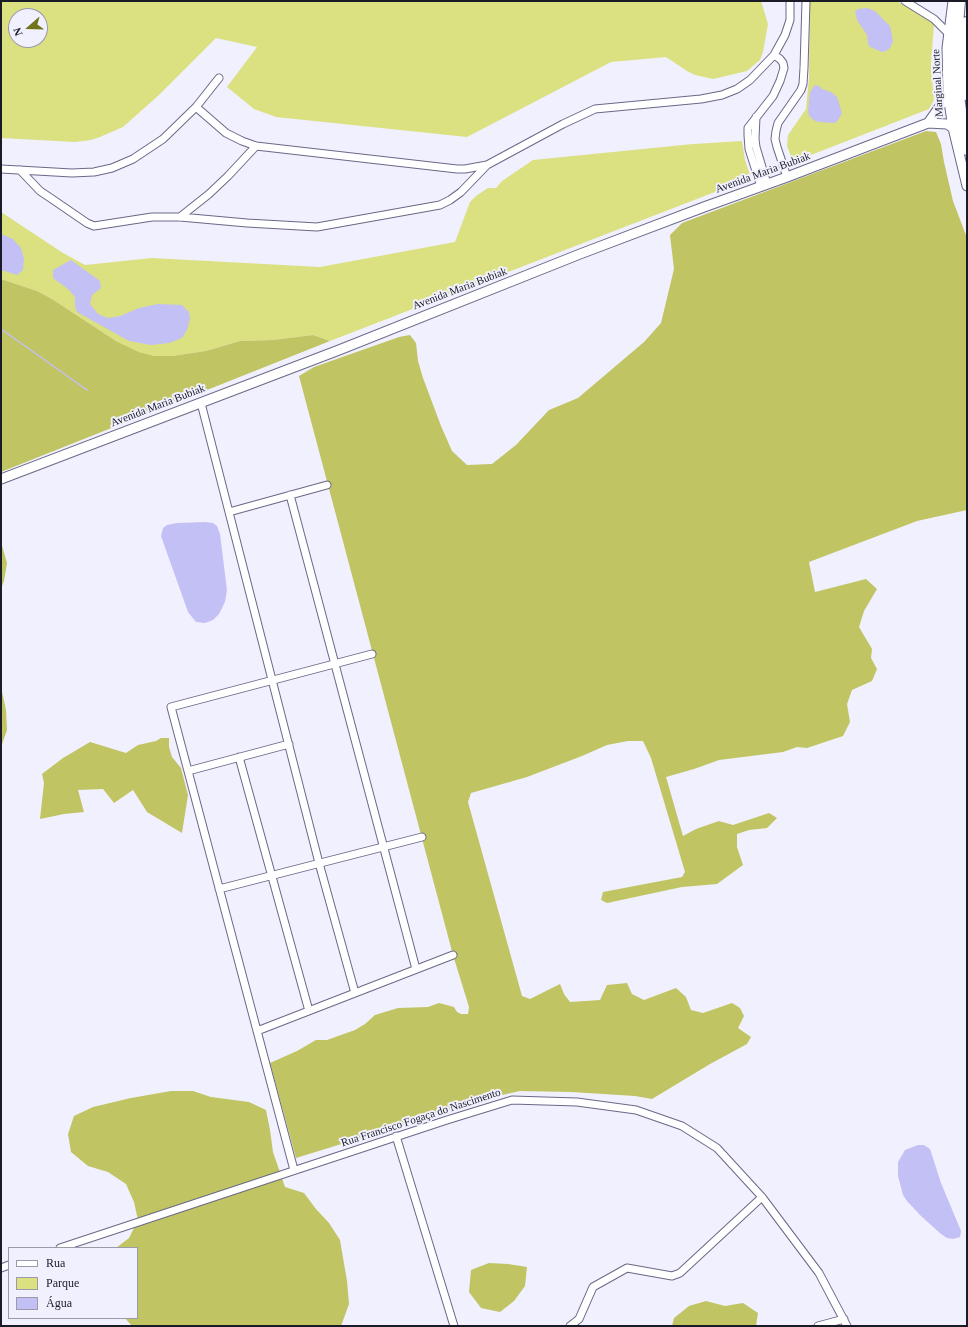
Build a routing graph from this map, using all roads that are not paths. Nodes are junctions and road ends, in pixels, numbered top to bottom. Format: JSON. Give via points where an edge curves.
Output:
{"nodes":[{"id":1,"x":790,"y":1,"type":"edge"},
{"id":2,"x":806,"y":1,"type":"edge"},
{"id":3,"x":905,"y":1,"type":"edge"},
{"id":4,"x":953,"y":1,"type":"edge"},
{"id":5,"x":959,"y":1,"type":"edge"},
{"id":6,"x":967,"y":23,"type":"edge"},
{"id":7,"x":948,"y":32,"type":"junction"},
{"id":8,"x":774,"y":55,"type":"junction"},
{"id":9,"x":219,"y":78,"type":"dead end"},
{"id":10,"x":967,"y":94,"type":"edge"},
{"id":11,"x":948,"y":95,"type":"junction"},
{"id":12,"x":196,"y":107,"type":"junction"},
{"id":13,"x":928,"y":123,"type":"junction"},
{"id":14,"x":953,"y":128,"type":"junction"},
{"id":15,"x":256,"y":146,"type":"junction"},
{"id":16,"x":967,"y":149,"type":"edge"},
{"id":17,"x":487,"y":165,"type":"junction"},
{"id":18,"x":1,"y":169,"type":"edge"},
{"id":19,"x":20,"y":170,"type":"junction"},
{"id":20,"x":787,"y":177,"type":"junction"},
{"id":21,"x":764,"y":185,"type":"junction"},
{"id":22,"x":967,"y":186,"type":"edge"},
{"id":23,"x":180,"y":217,"type":"junction"},
{"id":24,"x":201,"y":403,"type":"junction"},
{"id":25,"x":1,"y":479,"type":"edge"},
{"id":26,"x":327,"y":485,"type":"dead end"},
{"id":27,"x":290,"y":495,"type":"junction"},
{"id":28,"x":229,"y":512,"type":"junction"},
{"id":29,"x":372,"y":654,"type":"dead end"},
{"id":30,"x":335,"y":664,"type":"junction"},
{"id":31,"x":272,"y":680,"type":"junction"},
{"id":32,"x":289,"y":744,"type":"junction"},
{"id":33,"x":239,"y":757,"type":"junction"},
{"id":34,"x":188,"y":771,"type":"junction"},
{"id":35,"x":422,"y":837,"type":"dead end"},
{"id":36,"x":383,"y":847,"type":"junction"},
{"id":37,"x":319,"y":863,"type":"junction"},
{"id":38,"x":271,"y":875,"type":"junction"},
{"id":39,"x":219,"y":889,"type":"junction"},
{"id":40,"x":453,"y":955,"type":"dead end"},
{"id":41,"x":416,"y":969,"type":"junction"},
{"id":42,"x":355,"y":993,"type":"junction"},
{"id":43,"x":309,"y":1011,"type":"junction"},
{"id":44,"x":257,"y":1031,"type":"junction"},
{"id":45,"x":396,"y":1136,"type":"junction"},
{"id":46,"x":294,"y":1170,"type":"junction"},
{"id":47,"x":762,"y":1197,"type":"junction"},
{"id":48,"x":63,"y":1247,"type":"edge"},
{"id":49,"x":845,"y":1322,"type":"edge"},
{"id":50,"x":454,"y":1326,"type":"edge"},
{"id":51,"x":570,"y":1326,"type":"edge"},
{"id":52,"x":818,"y":1326,"type":"edge"}],
"edges":[{"from":1,"to":8,"type":"street","via":[[790,20]]},
{"from":2,"to":20,"type":"street","via":[[803,84],[778,123],[775,138]]},
{"from":3,"to":7,"type":"street","via":[[934,19]]},
{"from":4,"to":7,"type":"street","name":"Marginal Norte"},
{"from":5,"to":16,"type":"highway","via":[[955,50],[956,82]]},
{"from":6,"to":10,"type":"highway","via":[[964,42]]},
{"from":7,"to":11,"type":"street","name":"Marginal Norte"},
{"from":8,"to":17,"type":"street","via":[[750,80],[722,96],[595,109]]},
{"from":8,"to":21,"type":"street","via":[[783,63],[783,74],[773,96],[756,117],[755,139]]},
{"from":9,"to":12,"type":"street"},
{"from":11,"to":13,"type":"street"},
{"from":11,"to":14,"type":"street","name":"Marginal Norte"},
{"from":12,"to":15,"type":"street","via":[[226,133]]},
{"from":12,"to":19,"type":"street","via":[[159,143],[133,160],[112,168],[72,173]]},
{"from":13,"to":14,"type":"street","via":[[947,124]]},
{"from":13,"to":20,"type":"street","name":"Avenida Maria Bubiak"},
{"from":14,"to":22,"type":"street","name":"Marginal Norte"},
{"from":15,"to":17,"type":"street","via":[[457,170]]},
{"from":15,"to":23,"type":"street","via":[[223,181]]},
{"from":17,"to":23,"type":"street","via":[[461,192],[440,205],[336,224],[317,227]]},
{"from":18,"to":19,"type":"street"},
{"from":19,"to":23,"type":"street","via":[[40,191],[94,226],[152,217]]},
{"from":20,"to":21,"type":"street","name":"Avenida Maria Bubiak"},
{"from":21,"to":24,"type":"street","name":"Avenida Maria Bubiak","via":[[580,254]]},
{"from":24,"to":25,"type":"street","name":"Avenida Maria Bubiak"},
{"from":24,"to":28,"type":"street"},
{"from":26,"to":27,"type":"street"},
{"from":27,"to":28,"type":"street"},
{"from":27,"to":30,"type":"street"},
{"from":28,"to":31,"type":"street"},
{"from":29,"to":30,"type":"street"},
{"from":30,"to":31,"type":"street"},
{"from":30,"to":36,"type":"street"},
{"from":31,"to":32,"type":"street"},
{"from":31,"to":34,"type":"street","via":[[171,706]]},
{"from":32,"to":33,"type":"street"},
{"from":32,"to":37,"type":"street"},
{"from":33,"to":34,"type":"street"},
{"from":33,"to":38,"type":"street"},
{"from":34,"to":39,"type":"street"},
{"from":35,"to":36,"type":"street"},
{"from":36,"to":37,"type":"street"},
{"from":36,"to":41,"type":"street"},
{"from":37,"to":38,"type":"street"},
{"from":37,"to":42,"type":"street"},
{"from":38,"to":39,"type":"street"},
{"from":38,"to":43,"type":"street"},
{"from":39,"to":44,"type":"street"},
{"from":40,"to":41,"type":"street"},
{"from":41,"to":42,"type":"street"},
{"from":42,"to":43,"type":"street"},
{"from":43,"to":44,"type":"street"},
{"from":44,"to":46,"type":"street"},
{"from":45,"to":46,"type":"street","name":"Rua Francisco Fogaça do Nascimento"},
{"from":45,"to":47,"type":"street","name":"Rua Francisco Fogaça do Nascimento","via":[[512,1100],[577,1102],[636,1110],[682,1126],[717,1148]]},
{"from":45,"to":50,"type":"street"},
{"from":46,"to":48,"type":"street","name":"Rua Francisco Fogaça do Nascimento"},
{"from":47,"to":49,"type":"street","name":"Rua Francisco Fogaça do Nascimento","via":[[819,1273]]},
{"from":47,"to":51,"type":"street","via":[[680,1273],[672,1276],[627,1268],[592,1287],[579,1319]]},
{"from":49,"to":52,"type":"street"}]}
